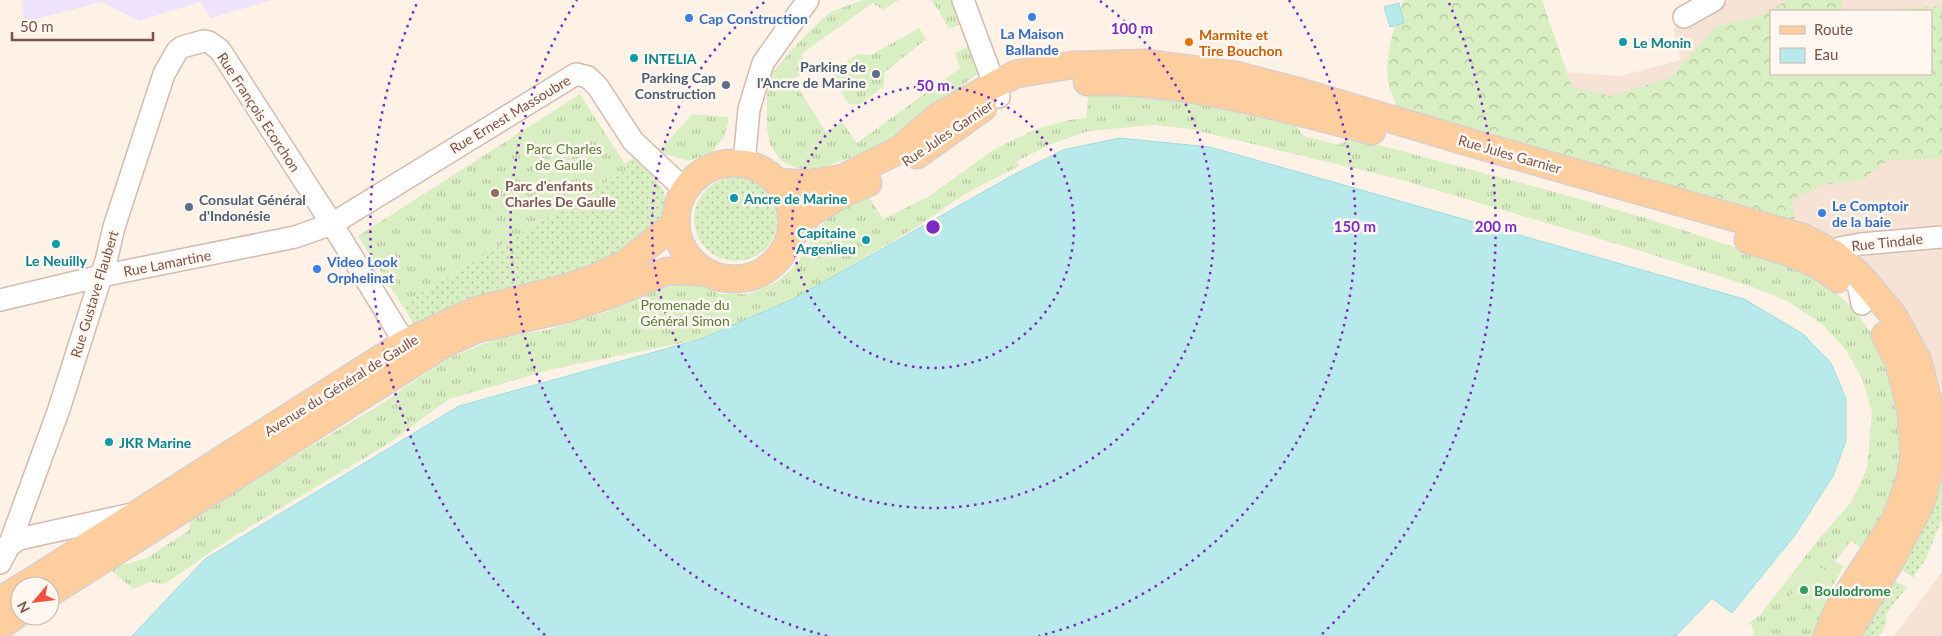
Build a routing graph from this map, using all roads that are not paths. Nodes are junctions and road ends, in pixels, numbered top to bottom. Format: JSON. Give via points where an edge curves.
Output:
{"nodes":[{"id":1,"x":963,"y":0,"type":"edge"},
{"id":2,"x":1714,"y":0,"type":"edge"},
{"id":3,"x":810,"y":1,"type":"edge"},
{"id":4,"x":1684,"y":17,"type":"dead end"},
{"id":5,"x":204,"y":40,"type":"joint"},
{"id":6,"x":1210,"y":71,"type":"junction"},
{"id":7,"x":1157,"y":84,"type":"junction"},
{"id":8,"x":1004,"y":91,"type":"junction"},
{"id":9,"x":744,"y":163,"type":"junction"},
{"id":10,"x":778,"y":182,"type":"junction"},
{"id":11,"x":684,"y":189,"type":"junction"},
{"id":12,"x":332,"y":224,"type":"junction"},
{"id":13,"x":675,"y":224,"type":"junction"},
{"id":14,"x":1942,"y":237,"type":"edge"},
{"id":15,"x":788,"y":242,"type":"junction"},
{"id":16,"x":1766,"y":245,"type":"junction"},
{"id":17,"x":1834,"y":253,"type":"junction"},
{"id":18,"x":705,"y":272,"type":"junction"},
{"id":19,"x":101,"y":276,"type":"junction"},
{"id":20,"x":0,"y":300,"type":"edge"},
{"id":21,"x":1862,"y":304,"type":"junction"},
{"id":22,"x":405,"y":343,"type":"junction"},
{"id":23,"x":1898,"y":360,"type":"junction"},
{"id":24,"x":1936,"y":407,"type":"edge"},
{"id":25,"x":1914,"y":459,"type":"junction"},
{"id":26,"x":140,"y":512,"type":"junction"},
{"id":27,"x":3,"y":553,"type":"edge"},
{"id":28,"x":40,"y":576,"type":"edge"},
{"id":29,"x":60,"y":587,"type":"edge"},
{"id":30,"x":1843,"y":602,"type":"junction"},
{"id":31,"x":1826,"y":636,"type":"edge"},
{"id":32,"x":1838,"y":636,"type":"edge"},
{"id":33,"x":1846,"y":636,"type":"edge"}],
"edges":[{"from":1,"to":8,"type":"street"},
{"from":2,"to":4,"type":"street"},
{"from":3,"to":9,"type":"street","via":[[762,63],[749,109]]},
{"from":5,"to":12,"type":"street","name":"Rue François Ecorchon","via":[[220,50]]},
{"from":5,"to":19,"type":"street","name":"Rue Gustave Flaubert","via":[[177,51],[164,74]]},
{"from":6,"to":7,"type":"main road","via":[[1206,78],[1198,81],[1174,76]]},
{"from":6,"to":8,"type":"main road","name":"Rue Jules Garnier","via":[[1146,63],[1074,65],[1074,74],[1038,80]]},
{"from":6,"to":17,"type":"main road","name":"Rue Jules Garnier","via":[[1297,91],[1802,237]]},
{"from":7,"to":8,"type":"main road","name":"Rue Jules Garnier","via":[[1070,82]]},
{"from":7,"to":16,"type":"main road","name":"Rue Jules Garnier","via":[[1330,120],[1541,177]]},
{"from":8,"to":10,"type":"main road","name":"Rue Jules Garnier","via":[[939,116],[899,150],[843,178],[806,184]]},
{"from":8,"to":15,"type":"main road","name":"Rue Jules Garnier","via":[[912,159],[809,214]]},
{"from":9,"to":10,"type":"main road","via":[[762,170]]},
{"from":9,"to":11,"type":"main road","via":[[727,162],[710,167],[695,176]]},
{"from":10,"to":15,"type":"main road","via":[[791,211],[792,227]]},
{"from":11,"to":12,"type":"street","name":"Rue Ernest Massoubre","via":[[633,141],[598,87],[588,77],[576,74]]},
{"from":11,"to":13,"type":"main road","via":[[677,206]]},
{"from":12,"to":19,"type":"street","name":"Rue Lamartine","via":[[296,237]]},
{"from":12,"to":22,"type":"street","name":"Rue François Ecorchon"},
{"from":13,"to":18,"type":"main road","via":[[679,243]]},
{"from":13,"to":22,"type":"main road","name":"Avenue du Général de Gaulle","via":[[626,264],[566,288],[477,310]]},
{"from":14,"to":17,"type":"street","name":"Rue Tindale","via":[[1861,244],[1840,248]]},
{"from":15,"to":18,"type":"main road","via":[[780,257],[753,276],[720,278]]},
{"from":16,"to":17,"type":"street","name":"Rue Tindale","via":[[1779,241],[1822,258]]},
{"from":16,"to":21,"type":"main road","name":"Rue Jules Garnier","via":[[1824,268]]},
{"from":17,"to":21,"type":"street","via":[[1833,263],[1858,284]]},
{"from":17,"to":24,"type":"main road","name":"Rue Jules Garnier","via":[[1860,276],[1893,315],[1918,361]]},
{"from":18,"to":29,"type":"main road","name":"Avenue du Général de Gaulle","via":[[667,271],[570,308],[477,329],[444,344]]},
{"from":19,"to":20,"type":"street","name":"Rue Lamartine"},
{"from":19,"to":27,"type":"street","name":"Rue Gustave Flaubert","via":[[59,409]]},
{"from":21,"to":23,"type":"main road","name":"Rue Jules Garnier","via":[[1877,319]]},
{"from":22,"to":26,"type":"main road","name":"Avenue du Général de Gaulle"},
{"from":23,"to":24,"type":"street","via":[[1911,366],[1922,404]]},
{"from":23,"to":25,"type":"main road","name":"Rue Jules Garnier","via":[[1911,410]]},
{"from":24,"to":25,"type":"street","via":[[1925,411],[1925,441]]},
{"from":24,"to":33,"type":"main road","name":"Rue Jules Garnier","via":[[1933,455],[1921,503]]},
{"from":25,"to":30,"type":"main road","name":"Rue Jules Garnier","via":[[1894,522]]},
{"from":26,"to":27,"type":"street","via":[[20,539]]},
{"from":26,"to":28,"type":"main road","name":"Avenue du Général de Gaulle"},
{"from":30,"to":31,"type":"main road","name":"Rue Jules Garnier"},
{"from":30,"to":32,"type":"main road","via":[[1845,622]]}]}
